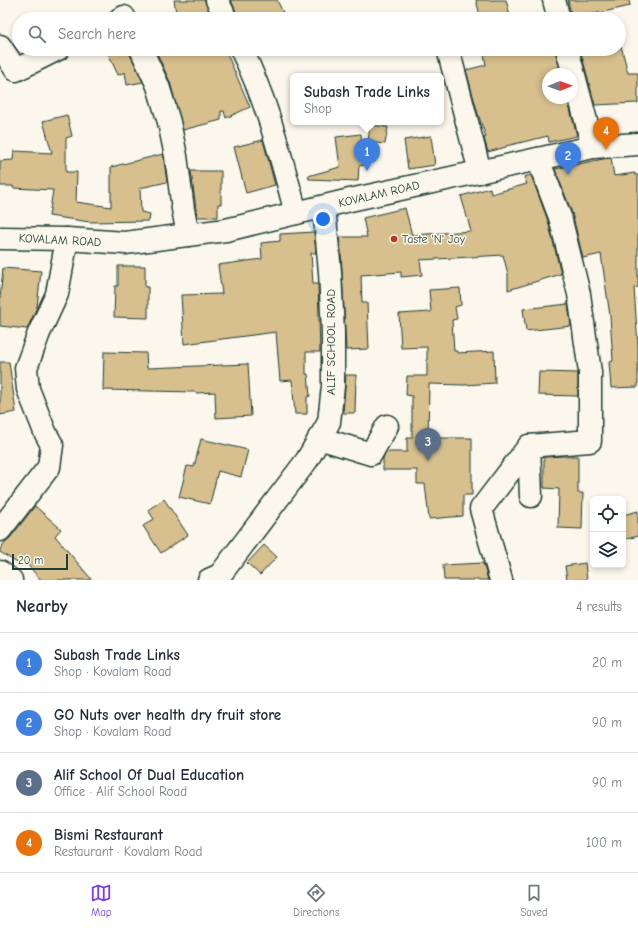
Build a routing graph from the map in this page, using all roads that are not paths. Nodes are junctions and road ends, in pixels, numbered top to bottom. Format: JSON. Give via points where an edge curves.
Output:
{"nodes":[{"id":1,"x":217,"y":0,"type":"edge"},
{"id":2,"x":554,"y":0,"type":"edge"},
{"id":3,"x":223,"y":12,"type":"edge"},
{"id":4,"x":557,"y":12,"type":"edge"},
{"id":5,"x":0,"y":46,"type":"edge"},
{"id":6,"x":44,"y":56,"type":"edge"},
{"id":7,"x":144,"y":56,"type":"edge"},
{"id":8,"x":245,"y":56,"type":"edge"},
{"id":9,"x":450,"y":56,"type":"edge"},
{"id":10,"x":569,"y":56,"type":"edge"},
{"id":11,"x":638,"y":144,"type":"edge"},
{"id":12,"x":593,"y":147,"type":"junction"},
{"id":13,"x":538,"y":159,"type":"junction"},
{"id":14,"x":480,"y":172,"type":"junction"},
{"id":15,"x":324,"y":207,"type":"junction"},
{"id":16,"x":296,"y":213,"type":"junction"},
{"id":17,"x":188,"y":235,"type":"junction"},
{"id":18,"x":0,"y":238,"type":"edge"},
{"id":19,"x":67,"y":239,"type":"junction"},
{"id":20,"x":387,"y":426,"type":"dead end"},
{"id":21,"x":319,"y":438,"type":"junction"},
{"id":22,"x":529,"y":446,"type":"junction"},
{"id":23,"x":531,"y":496,"type":"dead end"},
{"id":24,"x":0,"y":530,"type":"edge"},
{"id":25,"x":0,"y":572,"type":"edge"},
{"id":26,"x":11,"y":580,"type":"edge"},
{"id":27,"x":209,"y":580,"type":"edge"},
{"id":28,"x":501,"y":580,"type":"edge"}],
"edges":[{"from":1,"to":3,"type":"street"},
{"from":2,"to":4,"type":"street"},
{"from":5,"to":6,"type":"street","via":[[16,70]]},
{"from":7,"to":17,"type":"street","via":[[158,86],[169,122]]},
{"from":8,"to":16,"type":"street","via":[[252,70],[277,145]]},
{"from":9,"to":14,"type":"street"},
{"from":10,"to":12,"type":"street"},
{"from":11,"to":12,"type":"street","name":"KOVALAM ROAD"},
{"from":12,"to":13,"type":"street","name":"KOVALAM ROAD"},
{"from":13,"to":14,"type":"street","name":"KOVALAM ROAD"},
{"from":13,"to":22,"type":"street","via":[[560,217],[579,294],[590,372],[590,441]]},
{"from":14,"to":15,"type":"street","name":"KOVALAM ROAD"},
{"from":15,"to":16,"type":"street","name":"KOVALAM ROAD"},
{"from":15,"to":21,"type":"street","name":"ALIF SCHOOL ROAD","via":[[330,272],[333,386],[329,422]]},
{"from":16,"to":17,"type":"street","name":"KOVALAM ROAD","via":[[226,230]]},
{"from":17,"to":19,"type":"street","name":"KOVALAM ROAD","via":[[125,243]]},
{"from":18,"to":19,"type":"street","name":"KOVALAM ROAD"},
{"from":19,"to":24,"type":"street","via":[[57,294],[26,368],[28,389],[52,445],[49,468]]},
{"from":20,"to":21,"type":"street","via":[[371,454]]},
{"from":21,"to":27,"type":"street","name":"ALIF SCHOOL ROAD","via":[[307,460],[220,575]]},
{"from":22,"to":23,"type":"street"},
{"from":22,"to":28,"type":"street","via":[[481,509]]},
{"from":25,"to":26,"type":"street"}]}
